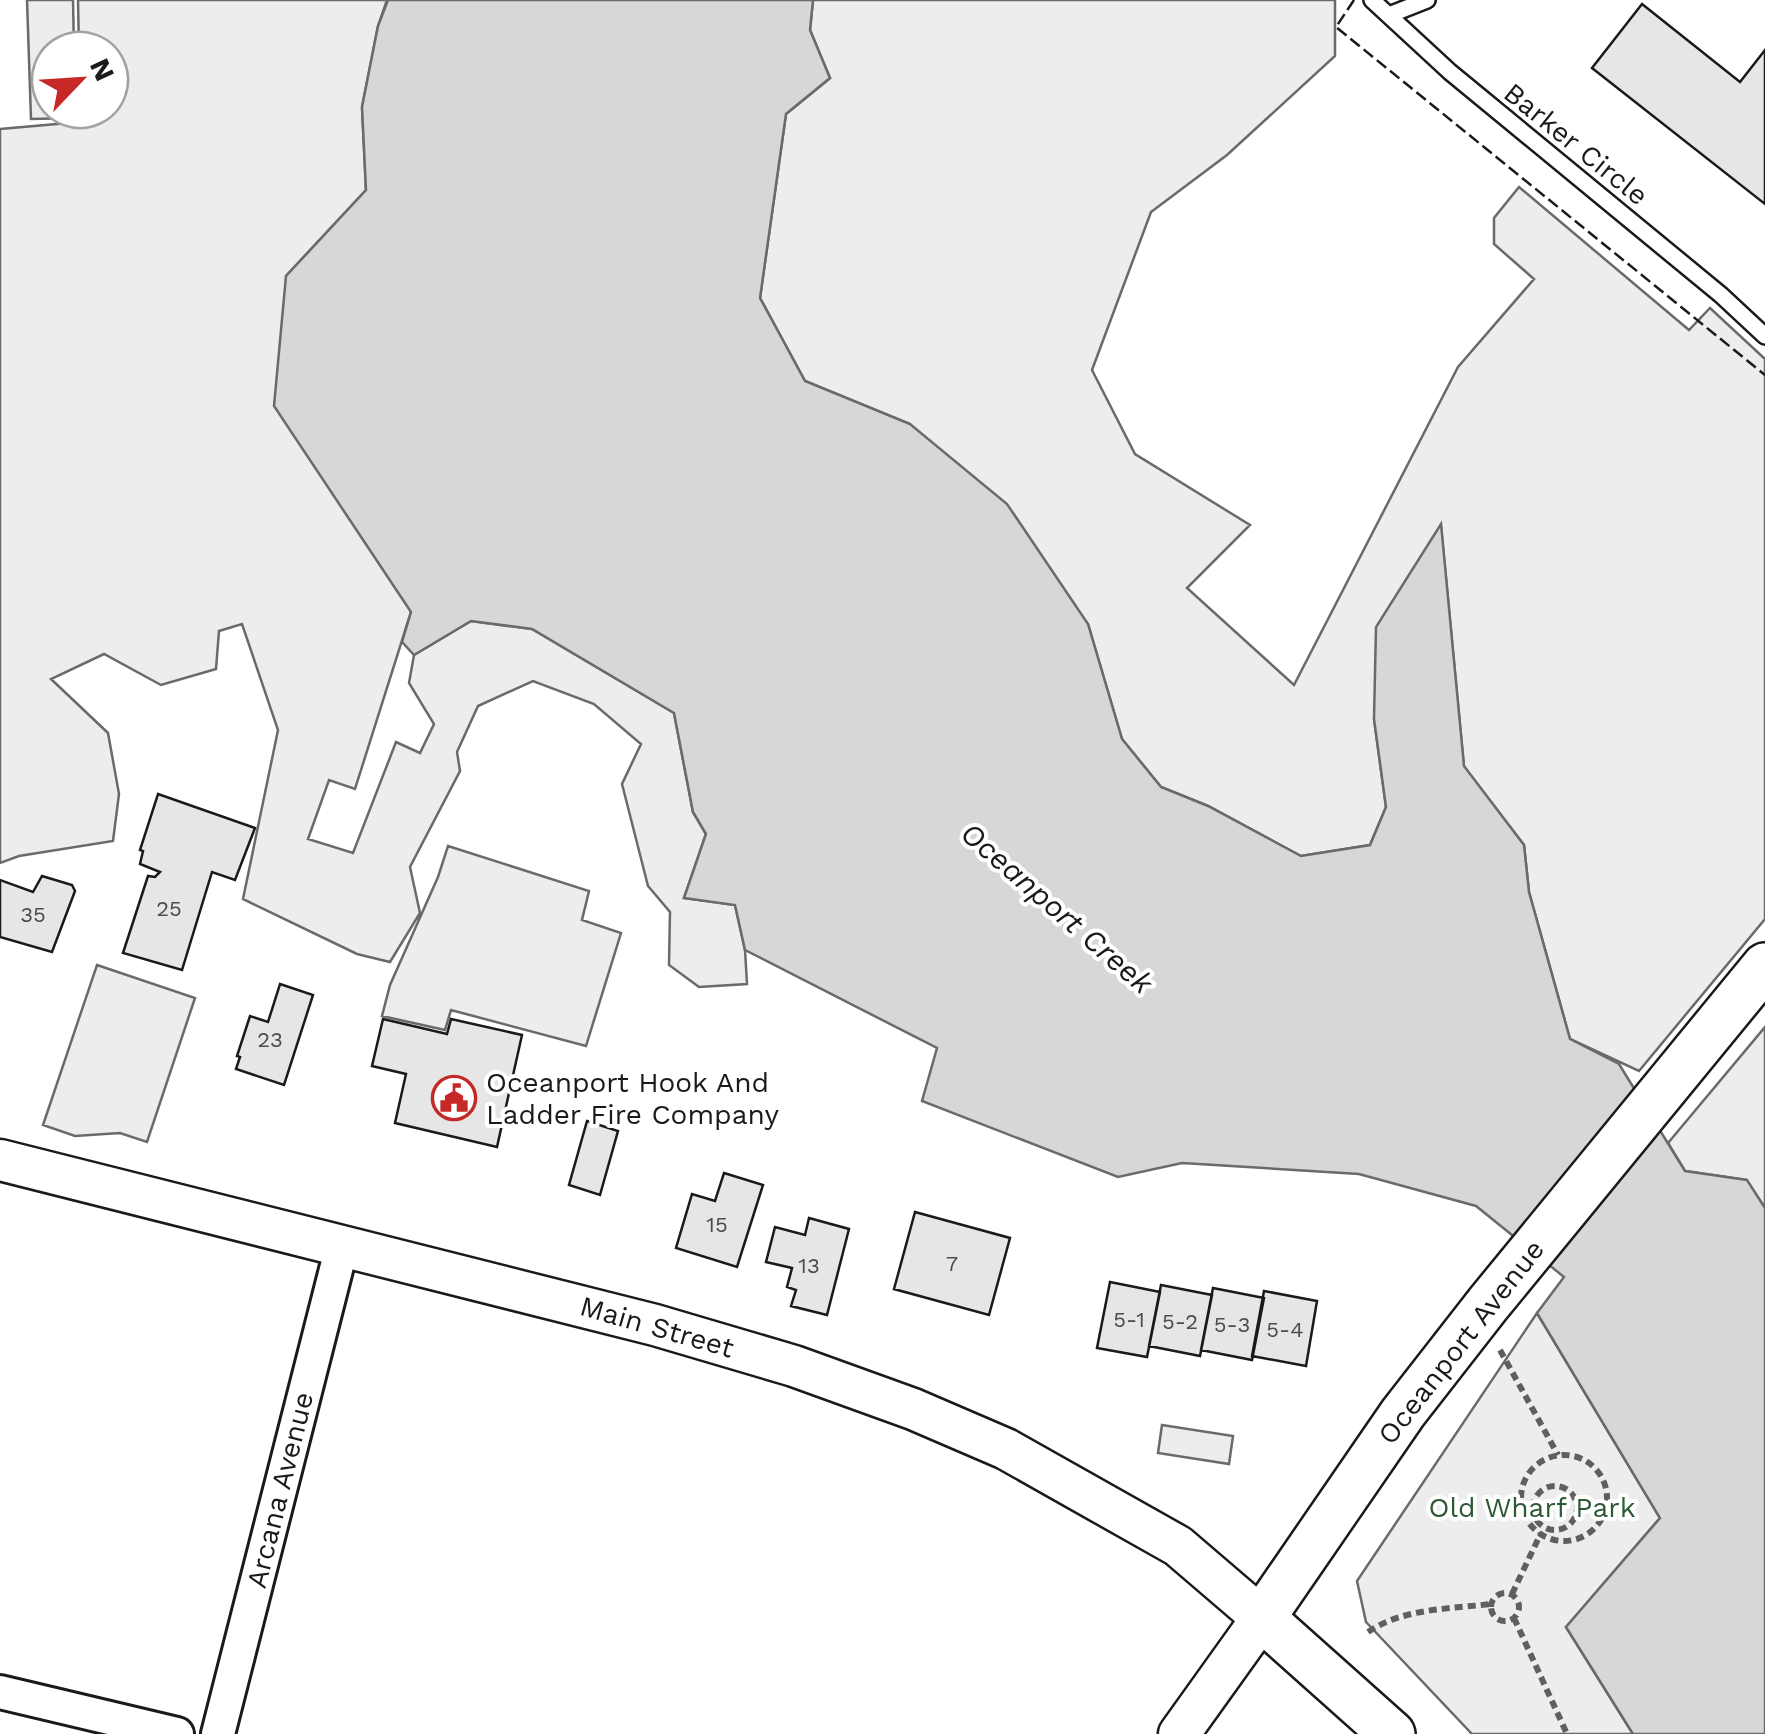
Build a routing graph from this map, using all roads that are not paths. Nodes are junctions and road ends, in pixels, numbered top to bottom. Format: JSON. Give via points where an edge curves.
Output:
{"nodes":[{"id":1,"x":1372,"y":0,"type":"edge"},
{"id":2,"x":1427,"y":0,"type":"edge"},
{"id":3,"x":1389,"y":15,"type":"junction"},
{"id":4,"x":1765,"y":336,"type":"edge"},
{"id":5,"x":1765,"y":966,"type":"edge"},
{"id":6,"x":0,"y":1160,"type":"edge"},
{"id":7,"x":342,"y":1246,"type":"junction"},
{"id":8,"x":1262,"y":1618,"type":"junction"},
{"id":9,"x":0,"y":1692,"type":"edge"},
{"id":10,"x":178,"y":1734,"type":"edge"},
{"id":11,"x":218,"y":1734,"type":"edge"},
{"id":12,"x":1178,"y":1734,"type":"edge"},
{"id":13,"x":1392,"y":1734,"type":"edge"}],
"edges":[{"from":1,"to":3,"type":"lane","name":"Barker Circle"},
{"from":2,"to":3,"type":"lane"},
{"from":3,"to":4,"type":"lane","name":"Barker Circle"},
{"from":5,"to":8,"type":"main road","name":"Oceanport Avenue","via":[[1403,1413]]},
{"from":6,"to":7,"type":"street","name":"Main Street"},
{"from":7,"to":8,"type":"street","name":"Main Street","via":[[655,1324],[914,1409],[1006,1450],[1178,1546]]},
{"from":7,"to":11,"type":"street","name":"Arcana Avenue"},
{"from":8,"to":12,"type":"street","name":"Oceanport Avenue"},
{"from":8,"to":13,"type":"main road"},
{"from":9,"to":10,"type":"street"}]}
